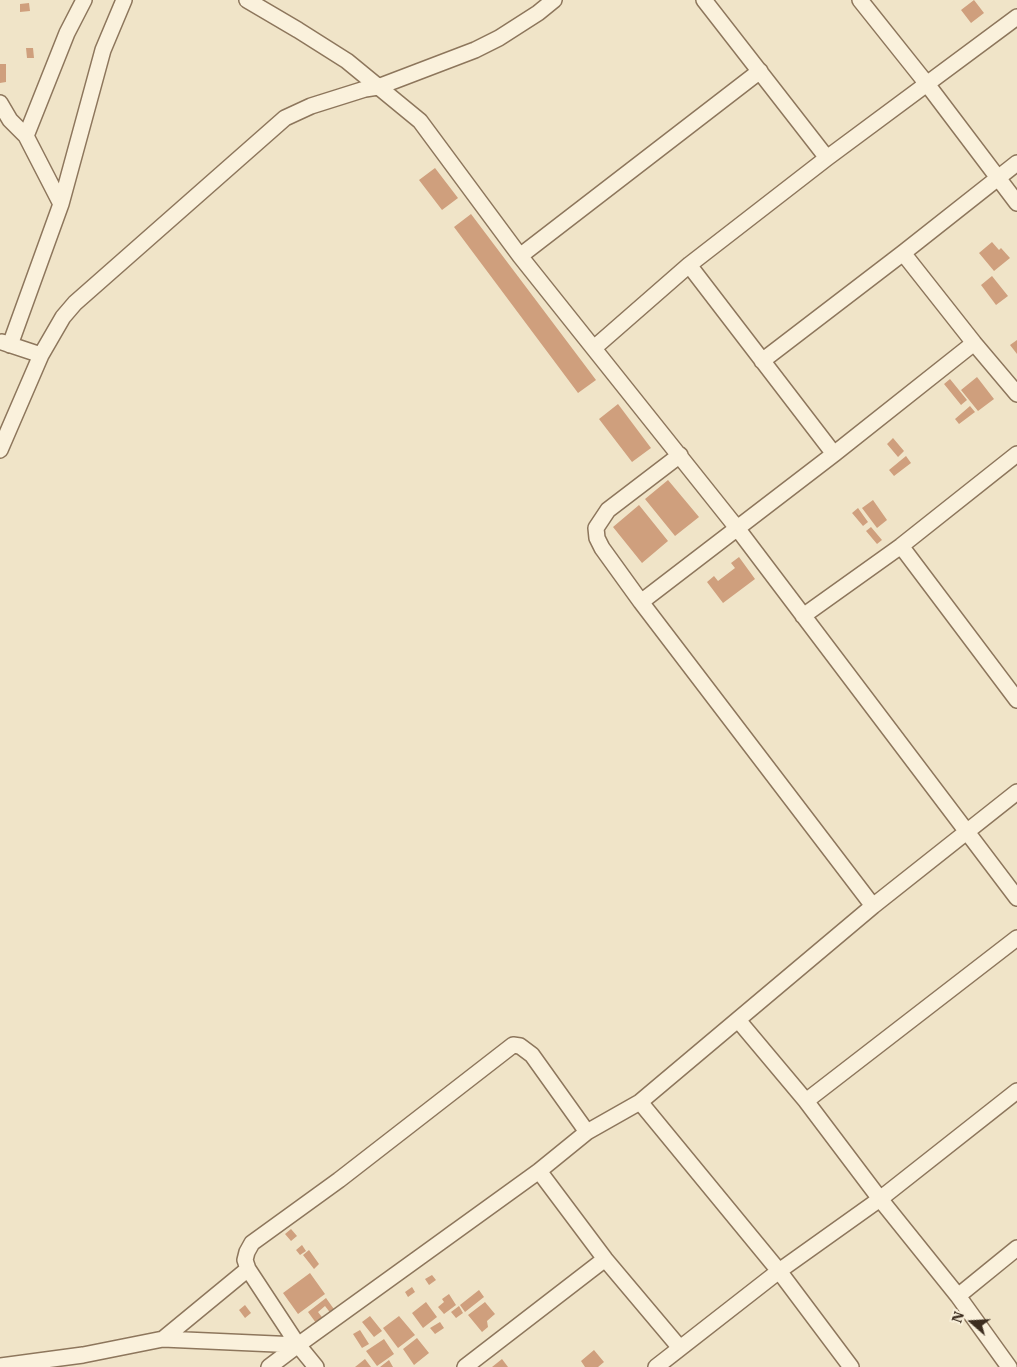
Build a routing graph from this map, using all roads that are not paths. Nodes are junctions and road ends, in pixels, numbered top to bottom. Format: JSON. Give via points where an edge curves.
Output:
{"nodes":[{"id":1,"x":84,"y":0,"type":"edge"},
{"id":2,"x":124,"y":0,"type":"edge"},
{"id":3,"x":247,"y":0,"type":"edge"},
{"id":4,"x":554,"y":0,"type":"edge"},
{"id":5,"x":704,"y":0,"type":"edge"},
{"id":6,"x":860,"y":0,"type":"edge"},
{"id":7,"x":1017,"y":17,"type":"edge"},
{"id":8,"x":760,"y":71,"type":"junction"},
{"id":9,"x":927,"y":84,"type":"junction"},
{"id":10,"x":378,"y":87,"type":"junction"},
{"id":11,"x":0,"y":103,"type":"edge"},
{"id":12,"x":5,"y":115,"type":"edge"},
{"id":13,"x":26,"y":136,"type":"junction"},
{"id":14,"x":827,"y":158,"type":"junction"},
{"id":15,"x":1017,"y":163,"type":"edge"},
{"id":16,"x":997,"y":178,"type":"junction"},
{"id":17,"x":61,"y":204,"type":"junction"},
{"id":18,"x":1017,"y":204,"type":"edge"},
{"id":19,"x":903,"y":253,"type":"junction"},
{"id":20,"x":520,"y":256,"type":"junction"},
{"id":21,"x":689,"y":265,"type":"junction"},
{"id":22,"x":5,"y":343,"type":"edge"},
{"id":23,"x":974,"y":343,"type":"junction"},
{"id":24,"x":594,"y":348,"type":"junction"},
{"id":25,"x":40,"y":354,"type":"junction"},
{"id":26,"x":762,"y":361,"type":"junction"},
{"id":27,"x":1017,"y":394,"type":"edge"},
{"id":28,"x":0,"y":450,"type":"edge"},
{"id":29,"x":834,"y":454,"type":"junction"},
{"id":30,"x":1017,"y":454,"type":"edge"},
{"id":31,"x":680,"y":455,"type":"junction"},
{"id":32,"x":737,"y":528,"type":"junction"},
{"id":33,"x":901,"y":546,"type":"junction"},
{"id":34,"x":642,"y":602,"type":"junction"},
{"id":35,"x":803,"y":616,"type":"junction"},
{"id":36,"x":1017,"y":700,"type":"edge"},
{"id":37,"x":1017,"y":792,"type":"edge"},
{"id":38,"x":966,"y":832,"type":"junction"},
{"id":39,"x":1017,"y":898,"type":"edge"},
{"id":40,"x":873,"y":906,"type":"junction"},
{"id":41,"x":1017,"y":938,"type":"edge"},
{"id":42,"x":738,"y":1020,"type":"junction"},
{"id":43,"x":1017,"y":1091,"type":"edge"},
{"id":44,"x":806,"y":1100,"type":"junction"},
{"id":45,"x":640,"y":1102,"type":"junction"},
{"id":46,"x":587,"y":1132,"type":"junction"},
{"id":47,"x":539,"y":1171,"type":"junction"},
{"id":48,"x":880,"y":1199,"type":"junction"},
{"id":49,"x":1017,"y":1248,"type":"edge"},
{"id":50,"x":605,"y":1259,"type":"junction"},
{"id":51,"x":248,"y":1269,"type":"junction"},
{"id":52,"x":780,"y":1271,"type":"junction"},
{"id":53,"x":958,"y":1296,"type":"junction"},
{"id":54,"x":163,"y":1339,"type":"junction"},
{"id":55,"x":298,"y":1344,"type":"junction"},
{"id":56,"x":680,"y":1348,"type":"junction"},
{"id":57,"x":0,"y":1366,"type":"edge"},
{"id":58,"x":269,"y":1367,"type":"edge"},
{"id":59,"x":316,"y":1367,"type":"edge"},
{"id":60,"x":465,"y":1367,"type":"edge"},
{"id":61,"x":656,"y":1367,"type":"edge"},
{"id":62,"x":851,"y":1367,"type":"edge"},
{"id":63,"x":1010,"y":1367,"type":"edge"}],
"edges":[{"from":1,"to":13,"type":"street","via":[[67,33]]},
{"from":2,"to":17,"type":"street","via":[[103,50]]},
{"from":3,"to":10,"type":"street","via":[[347,61]]},
{"from":4,"to":10,"type":"street","via":[[499,38]]},
{"from":5,"to":8,"type":"street"},
{"from":6,"to":9,"type":"street"},
{"from":7,"to":9,"type":"street"},
{"from":8,"to":14,"type":"street"},
{"from":8,"to":20,"type":"street"},
{"from":9,"to":14,"type":"street"},
{"from":9,"to":16,"type":"street"},
{"from":10,"to":20,"type":"street","via":[[420,121]]},
{"from":10,"to":25,"type":"street","via":[[311,106],[285,118],[87,290],[63,317]]},
{"from":11,"to":12,"type":"street"},
{"from":12,"to":13,"type":"street"},
{"from":13,"to":17,"type":"street"},
{"from":14,"to":21,"type":"street"},
{"from":15,"to":16,"type":"street"},
{"from":16,"to":18,"type":"street"},
{"from":16,"to":19,"type":"street"},
{"from":17,"to":22,"type":"street"},
{"from":19,"to":23,"type":"street"},
{"from":19,"to":26,"type":"street"},
{"from":20,"to":24,"type":"street"},
{"from":21,"to":24,"type":"street"},
{"from":21,"to":26,"type":"street"},
{"from":22,"to":25,"type":"street"},
{"from":23,"to":27,"type":"street"},
{"from":23,"to":29,"type":"street"},
{"from":24,"to":31,"type":"street"},
{"from":25,"to":28,"type":"street"},
{"from":26,"to":29,"type":"street"},
{"from":29,"to":32,"type":"street"},
{"from":30,"to":33,"type":"street"},
{"from":31,"to":32,"type":"street"},
{"from":31,"to":34,"type":"street","via":[[608,510],[596,528],[602,548]]},
{"from":32,"to":34,"type":"street"},
{"from":32,"to":35,"type":"street"},
{"from":33,"to":35,"type":"street"},
{"from":33,"to":36,"type":"street"},
{"from":34,"to":40,"type":"street"},
{"from":35,"to":38,"type":"street"},
{"from":37,"to":38,"type":"street"},
{"from":38,"to":39,"type":"street"},
{"from":38,"to":40,"type":"street"},
{"from":40,"to":42,"type":"street"},
{"from":41,"to":44,"type":"street"},
{"from":42,"to":44,"type":"street"},
{"from":42,"to":45,"type":"street"},
{"from":43,"to":48,"type":"street"},
{"from":44,"to":48,"type":"street"},
{"from":45,"to":46,"type":"street"},
{"from":45,"to":52,"type":"street"},
{"from":46,"to":47,"type":"street"},
{"from":46,"to":51,"type":"street","via":[[532,1055],[520,1046],[513,1046],[252,1243],[245,1260]]},
{"from":47,"to":50,"type":"street"},
{"from":47,"to":55,"type":"street"},
{"from":48,"to":52,"type":"street"},
{"from":48,"to":53,"type":"street"},
{"from":49,"to":53,"type":"street"},
{"from":50,"to":56,"type":"street"},
{"from":50,"to":60,"type":"street"},
{"from":51,"to":54,"type":"street"},
{"from":51,"to":55,"type":"street"},
{"from":52,"to":56,"type":"street"},
{"from":52,"to":62,"type":"street"},
{"from":53,"to":63,"type":"street"},
{"from":54,"to":55,"type":"street"},
{"from":54,"to":57,"type":"street"},
{"from":55,"to":58,"type":"street"},
{"from":55,"to":59,"type":"street"},
{"from":56,"to":61,"type":"street"}]}
